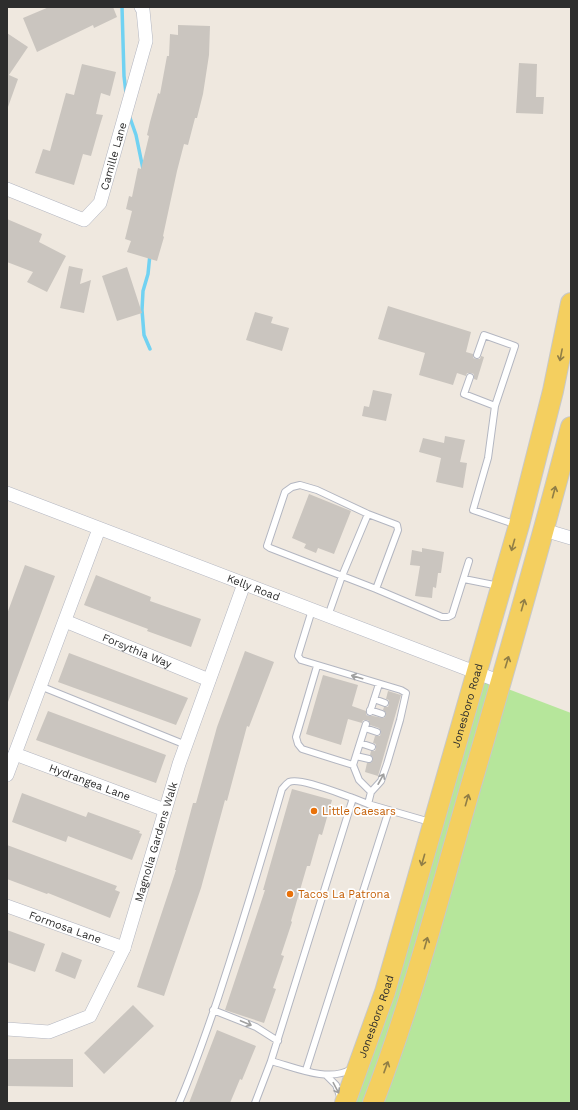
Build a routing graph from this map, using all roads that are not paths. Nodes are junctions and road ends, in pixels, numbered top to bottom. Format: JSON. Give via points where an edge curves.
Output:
{"nodes":[{"id":1,"x":141,"y":7,"type":"edge"},
{"id":2,"x":7,"y":189,"type":"edge"},
{"id":3,"x":571,"y":303,"type":"edge"},
{"id":4,"x":477,"y":355,"type":"dead end"},
{"id":5,"x":470,"y":377,"type":"dead end"},
{"id":6,"x":495,"y":406,"type":"junction"},
{"id":7,"x":571,"y":427,"type":"edge"},
{"id":8,"x":7,"y":493,"type":"edge"},
{"id":9,"x":368,"y":514,"type":"junction"},
{"id":10,"x":519,"y":525,"type":"junction"},
{"id":11,"x":99,"y":529,"type":"junction"},
{"id":12,"x":544,"y":530,"type":"junction"},
{"id":13,"x":571,"y":538,"type":"edge"},
{"id":14,"x":469,"y":562,"type":"dead end"},
{"id":15,"x":342,"y":576,"type":"junction"},
{"id":16,"x":464,"y":579,"type":"junction"},
{"id":17,"x":244,"y":584,"type":"junction"},
{"id":18,"x":501,"y":587,"type":"junction"},
{"id":19,"x":376,"y":589,"type":"junction"},
{"id":20,"x":312,"y":610,"type":"junction"},
{"id":21,"x":328,"y":616,"type":"junction"},
{"id":22,"x":64,"y":621,"type":"junction"},
{"id":23,"x":317,"y":666,"type":"junction"},
{"id":24,"x":477,"y":672,"type":"junction"},
{"id":25,"x":209,"y":680,"type":"junction"},
{"id":26,"x":501,"y":682,"type":"junction"},
{"id":27,"x":379,"y":684,"type":"junction"},
{"id":28,"x":40,"y":686,"type":"junction"},
{"id":29,"x":374,"y":699,"type":"junction"},
{"id":30,"x":385,"y":703,"type":"dead end"},
{"id":31,"x":382,"y":714,"type":"dead end"},
{"id":32,"x":377,"y":732,"type":"dead end"},
{"id":33,"x":360,"y":743,"type":"junction"},
{"id":34,"x":186,"y":745,"type":"junction"},
{"id":35,"x":372,"y":747,"type":"dead end"},
{"id":36,"x":15,"y":754,"type":"junction"},
{"id":37,"x":356,"y":756,"type":"junction"},
{"id":38,"x":369,"y":759,"type":"dead end"},
{"id":39,"x":353,"y":765,"type":"junction"},
{"id":40,"x":7,"y":775,"type":"edge"},
{"id":41,"x":371,"y":792,"type":"junction"},
{"id":42,"x":353,"y":798,"type":"junction"},
{"id":43,"x":368,"y":804,"type":"junction"},
{"id":44,"x":165,"y":810,"type":"junction"},
{"id":45,"x":389,"y":810,"type":"junction"},
{"id":46,"x":434,"y":823,"type":"junction"},
{"id":47,"x":7,"y":906,"type":"edge"},
{"id":48,"x":124,"y":948,"type":"junction"},
{"id":49,"x":213,"y":1010,"type":"junction"},
{"id":50,"x":7,"y":1029,"type":"edge"},
{"id":51,"x":278,"y":1041,"type":"junction"},
{"id":52,"x":271,"y":1061,"type":"junction"},
{"id":53,"x":359,"y":1065,"type":"junction"},
{"id":54,"x":306,"y":1070,"type":"junction"},
{"id":55,"x":326,"y":1076,"type":"junction"},
{"id":56,"x":179,"y":1103,"type":"edge"},
{"id":57,"x":255,"y":1103,"type":"edge"},
{"id":58,"x":344,"y":1103,"type":"edge"},
{"id":59,"x":372,"y":1103,"type":"edge"}],
"edges":[{"from":1,"to":2,"type":"street","name":"Camille Lane","via":[[146,41],[100,203],[84,220]]},
{"from":3,"to":10,"type":"main road","name":"Jonesboro Road","one_way":true,"via":[[554,391]]},
{"from":4,"to":6,"type":"lane","via":[[484,335],[515,346]]},
{"from":5,"to":6,"type":"lane","via":[[464,394]]},
{"from":6,"to":10,"type":"lane","via":[[488,458],[473,510]]},
{"from":12,"to":7,"type":"main road","one_way":true},
{"from":8,"to":11,"type":"street","name":"Kelly Road"},
{"from":9,"to":15,"type":"lane"},
{"from":9,"to":15,"type":"lane","via":[[317,490],[300,486],[292,487],[285,492],[267,546]]},
{"from":9,"to":19,"type":"lane","via":[[397,525],[398,530]]},
{"from":10,"to":18,"type":"main road","name":"Jonesboro Road","one_way":true},
{"from":11,"to":17,"type":"street","name":"Kelly Road"},
{"from":11,"to":22,"type":"street"},
{"from":12,"to":13,"type":"street"},
{"from":26,"to":12,"type":"main road","one_way":true},
{"from":14,"to":16,"type":"lane"},
{"from":15,"to":19,"type":"lane"},
{"from":15,"to":21,"type":"lane"},
{"from":16,"to":18,"type":"lane"},
{"from":16,"to":19,"type":"lane","via":[[452,615],[448,617],[442,617]]},
{"from":17,"to":20,"type":"street","name":"Kelly Road"},
{"from":17,"to":25,"type":"street","name":"Magnolia Gardens Walk"},
{"from":18,"to":24,"type":"main road","name":"Jonesboro Road"},
{"from":20,"to":21,"type":"street","name":"Kelly Road"},
{"from":20,"to":23,"type":"lane","via":[[298,656],[300,660]]},
{"from":21,"to":24,"type":"street","name":"Kelly Road"},
{"from":22,"to":25,"type":"street","name":"Forsythia Way"},
{"from":22,"to":28,"type":"street"},
{"from":27,"to":23,"type":"lane","one_way":true},
{"from":23,"to":39,"type":"lane","via":[[296,737],[298,744],[302,749]]},
{"from":24,"to":26,"type":"street","name":"Kelly Road"},
{"from":24,"to":46,"type":"main road","name":"Jonesboro Road"},
{"from":25,"to":34,"type":"street","name":"Magnolia Gardens Walk"},
{"from":59,"to":26,"type":"main road","one_way":true,"via":[[393,1048],[418,969]]},
{"from":27,"to":29,"type":"lane"},
{"from":41,"to":27,"type":"lane","one_way":true,"via":[[381,781],[406,693]]},
{"from":28,"to":34,"type":"lane"},
{"from":28,"to":36,"type":"street"},
{"from":29,"to":30,"type":"lane"},
{"from":29,"to":31,"type":"lane","via":[[370,711]]},
{"from":32,"to":33,"type":"lane","via":[[365,726]]},
{"from":33,"to":35,"type":"lane"},
{"from":33,"to":37,"type":"lane"},
{"from":34,"to":44,"type":"street","name":"Magnolia Gardens Walk"},
{"from":36,"to":40,"type":"street"},
{"from":36,"to":44,"type":"street","name":"Hydrangea Lane"},
{"from":37,"to":38,"type":"lane"},
{"from":37,"to":39,"type":"lane"},
{"from":39,"to":41,"type":"lane","via":[[359,780]]},
{"from":41,"to":43,"type":"lane"},
{"from":42,"to":43,"type":"lane"},
{"from":42,"to":49,"type":"lane","via":[[294,781],[282,789],[255,884]]},
{"from":42,"to":51,"type":"lane"},
{"from":43,"to":45,"type":"lane"},
{"from":44,"to":48,"type":"street","name":"Magnolia Gardens Walk"},
{"from":45,"to":46,"type":"lane"},
{"from":45,"to":54,"type":"lane"},
{"from":46,"to":53,"type":"main road","name":"Jonesboro Road","one_way":true,"via":[[384,992]]},
{"from":47,"to":48,"type":"street","name":"Formosa Lane"},
{"from":48,"to":50,"type":"street","name":"Magnolia Gardens Walk","via":[[90,1016],[49,1032]]},
{"from":49,"to":51,"type":"lane","one_way":true,"via":[[256,1027]]},
{"from":49,"to":56,"type":"lane"},
{"from":51,"to":52,"type":"lane"},
{"from":52,"to":54,"type":"lane"},
{"from":52,"to":57,"type":"lane"},
{"from":53,"to":55,"type":"lane","via":[[343,1074]]},
{"from":53,"to":58,"type":"main road","name":"Jonesboro Road"},
{"from":54,"to":55,"type":"lane"},
{"from":55,"to":58,"type":"lane","one_way":true,"via":[[336,1085]]}]}
